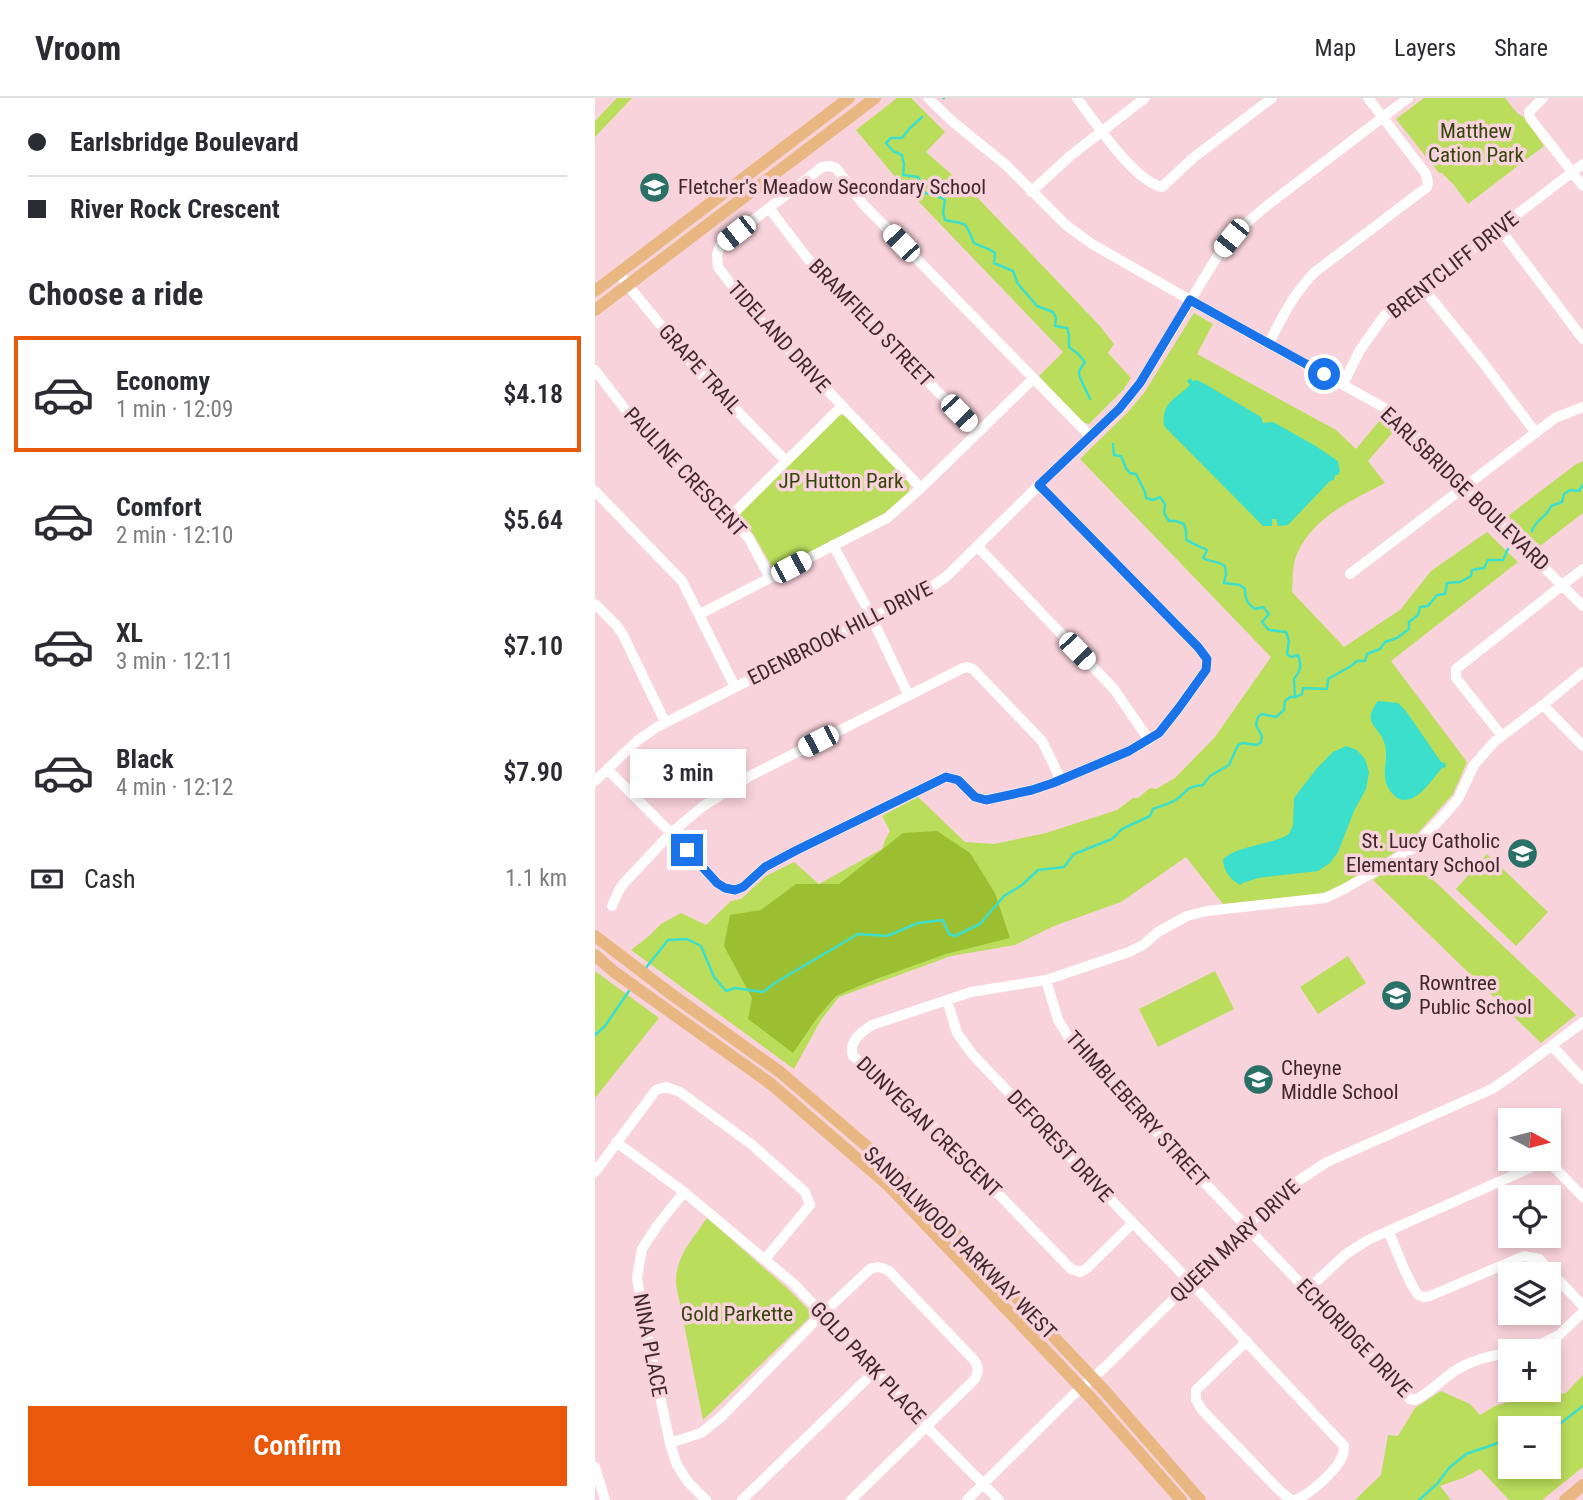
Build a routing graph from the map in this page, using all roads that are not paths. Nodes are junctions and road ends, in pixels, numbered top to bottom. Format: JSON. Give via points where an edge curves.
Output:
{"nodes":[{"id":1,"x":849,"y":98,"type":"edge"},
{"id":2,"x":874,"y":98,"type":"edge"},
{"id":3,"x":927,"y":98,"type":"edge"},
{"id":4,"x":1077,"y":98,"type":"edge"},
{"id":5,"x":1145,"y":98,"type":"edge"},
{"id":6,"x":1272,"y":98,"type":"edge"},
{"id":7,"x":1368,"y":98,"type":"edge"},
{"id":8,"x":1408,"y":98,"type":"edge"},
{"id":9,"x":1543,"y":98,"type":"edge"},
{"id":10,"x":1383,"y":118,"type":"junction"},
{"id":11,"x":1101,"y":131,"type":"junction"},
{"id":12,"x":1583,"y":164,"type":"edge"},
{"id":13,"x":1572,"y":172,"type":"junction"},
{"id":14,"x":1583,"y":186,"type":"edge"},
{"id":15,"x":1031,"y":192,"type":"junction"},
{"id":16,"x":769,"y":208,"type":"junction"},
{"id":17,"x":1499,"y":228,"type":"junction"},
{"id":18,"x":618,"y":273,"type":"junction"},
{"id":19,"x":628,"y":285,"type":"junction"},
{"id":20,"x":1422,"y":287,"type":"junction"},
{"id":21,"x":595,"y":291,"type":"edge"},
{"id":22,"x":1190,"y":300,"type":"junction"},
{"id":23,"x":595,"y":310,"type":"edge"},
{"id":24,"x":1583,"y":339,"type":"edge"},
{"id":25,"x":1269,"y":343,"type":"junction"},
{"id":26,"x":595,"y":370,"type":"edge"},
{"id":27,"x":1033,"y":379,"type":"junction"},
{"id":28,"x":1343,"y":384,"type":"junction"},
{"id":29,"x":842,"y":406,"type":"junction"},
{"id":30,"x":1583,"y":407,"type":"edge"},
{"id":31,"x":978,"y":433,"type":"junction"},
{"id":32,"x":1536,"y":433,"type":"junction"},
{"id":33,"x":1090,"y":436,"type":"junction"},
{"id":34,"x":786,"y":461,"type":"junction"},
{"id":35,"x":1039,"y":485,"type":"junction"},
{"id":36,"x":921,"y":488,"type":"junction"},
{"id":37,"x":1463,"y":488,"type":"junction"},
{"id":38,"x":595,"y":491,"type":"edge"},
{"id":39,"x":729,"y":517,"type":"junction"},
{"id":40,"x":833,"y":545,"type":"junction"},
{"id":41,"x":977,"y":547,"type":"junction"},
{"id":42,"x":1583,"y":569,"type":"edge"},
{"id":43,"x":1350,"y":574,"type":"dead end"},
{"id":44,"x":770,"y":578,"type":"junction"},
{"id":45,"x":1563,"y":585,"type":"junction"},
{"id":46,"x":595,"y":604,"type":"edge"},
{"id":47,"x":1583,"y":606,"type":"edge"},
{"id":48,"x":700,"y":614,"type":"junction"},
{"id":49,"x":872,"y":618,"type":"junction"},
{"id":50,"x":1583,"y":672,"type":"edge"},
{"id":51,"x":735,"y":687,"type":"junction"},
{"id":52,"x":908,"y":694,"type":"junction"},
{"id":53,"x":1543,"y":705,"type":"junction"},
{"id":54,"x":665,"y":722,"type":"junction"},
{"id":55,"x":1502,"y":736,"type":"junction"},
{"id":56,"x":1149,"y":740,"type":"junction"},
{"id":57,"x":1583,"y":746,"type":"edge"},
{"id":58,"x":607,"y":769,"type":"junction"},
{"id":59,"x":1061,"y":780,"type":"junction"},
{"id":60,"x":595,"y":781,"type":"edge"},
{"id":61,"x":671,"y":834,"type":"junction"},
{"id":62,"x":612,"y":906,"type":"dead end"},
{"id":63,"x":595,"y":936,"type":"edge"},
{"id":64,"x":595,"y":955,"type":"edge"},
{"id":65,"x":1046,"y":980,"type":"junction"},
{"id":66,"x":947,"y":1000,"type":"junction"},
{"id":67,"x":1583,"y":1022,"type":"edge"},
{"id":68,"x":1552,"y":1046,"type":"junction"},
{"id":69,"x":1583,"y":1079,"type":"edge"},
{"id":70,"x":616,"y":1142,"type":"junction"},
{"id":71,"x":595,"y":1172,"type":"edge"},
{"id":72,"x":684,"y":1192,"type":"junction"},
{"id":73,"x":1583,"y":1197,"type":"edge"},
{"id":74,"x":1133,"y":1223,"type":"junction"},
{"id":75,"x":1246,"y":1227,"type":"junction"},
{"id":76,"x":1388,"y":1231,"type":"junction"},
{"id":77,"x":765,"y":1259,"type":"junction"},
{"id":78,"x":1191,"y":1282,"type":"junction"},
{"id":79,"x":1307,"y":1290,"type":"junction"},
{"id":80,"x":1583,"y":1306,"type":"edge"},
{"id":81,"x":1583,"y":1312,"type":"edge"},
{"id":82,"x":822,"y":1314,"type":"junction"},
{"id":83,"x":1551,"y":1339,"type":"edge"},
{"id":84,"x":1247,"y":1341,"type":"junction"},
{"id":85,"x":1498,"y":1354,"type":"edge"},
{"id":86,"x":876,"y":1370,"type":"junction"},
{"id":87,"x":1093,"y":1378,"type":"junction"},
{"id":88,"x":1082,"y":1387,"type":"junction"},
{"id":89,"x":928,"y":1427,"type":"junction"},
{"id":90,"x":670,"y":1443,"type":"junction"},
{"id":91,"x":595,"y":1467,"type":"edge"},
{"id":92,"x":984,"y":1484,"type":"junction"},
{"id":93,"x":1583,"y":1485,"type":"edge"},
{"id":94,"x":605,"y":1500,"type":"edge"},
{"id":95,"x":706,"y":1500,"type":"edge"},
{"id":96,"x":742,"y":1500,"type":"edge"},
{"id":97,"x":852,"y":1500,"type":"edge"},
{"id":98,"x":967,"y":1500,"type":"edge"},
{"id":99,"x":999,"y":1500,"type":"edge"},
{"id":100,"x":1181,"y":1500,"type":"edge"},
{"id":101,"x":1200,"y":1500,"type":"edge"},
{"id":102,"x":1294,"y":1500,"type":"edge"},
{"id":103,"x":1565,"y":1500,"type":"edge"}],
"edges":[{"from":1,"to":18,"type":"main road"},
{"from":2,"to":19,"type":"main road"},
{"from":3,"to":15,"type":"street","name":"EARLSBRIDGE BOULEVARD"},
{"from":4,"to":11,"type":"street"},
{"from":5,"to":11,"type":"street"},
{"from":6,"to":11,"type":"street","via":[[1162,187],[1139,175]]},
{"from":7,"to":10,"type":"street"},
{"from":8,"to":10,"type":"street","name":"EDENBROOK HILL DRIVE"},
{"from":9,"to":13,"type":"street","via":[[1529,112],[1530,118]]},
{"from":10,"to":22,"type":"street","name":"EDENBROOK HILL DRIVE","via":[[1243,226],[1220,252]]},
{"from":10,"to":25,"type":"street","via":[[1426,174],[1427,187],[1315,272],[1288,305]]},
{"from":11,"to":15,"type":"street"},
{"from":12,"to":13,"type":"street","name":"BRENTCLIFF DRIVE"},
{"from":13,"to":14,"type":"street"},
{"from":13,"to":17,"type":"street","name":"BRENTCLIFF DRIVE"},
{"from":15,"to":22,"type":"street","name":"EARLSBRIDGE BOULEVARD","via":[[1092,244]]},
{"from":16,"to":27,"type":"street","name":"TIDELAND DRIVE","via":[[822,167],[835,168],[863,204]]},
{"from":16,"to":29,"type":"street","name":"TIDELAND DRIVE","via":[[720,246],[718,267],[755,315]]},
{"from":16,"to":31,"type":"street","name":"BRAMFIELD STREET","via":[[808,259]]},
{"from":17,"to":20,"type":"street","name":"BRENTCLIFF DRIVE"},
{"from":17,"to":24,"type":"street"},
{"from":18,"to":19,"type":"street","name":"GRAPE TRAIL"},
{"from":18,"to":21,"type":"main road"},
{"from":19,"to":23,"type":"main road"},
{"from":19,"to":34,"type":"street","name":"GRAPE TRAIL","via":[[698,371]]},
{"from":20,"to":28,"type":"street","name":"BRENTCLIFF DRIVE","via":[[1384,316]]},
{"from":20,"to":32,"type":"street"},
{"from":22,"to":25,"type":"street","name":"EARLSBRIDGE BOULEVARD"},
{"from":22,"to":33,"type":"street","name":"EDENBROOK HILL DRIVE","via":[[1140,383]]},
{"from":25,"to":28,"type":"street","name":"EARLSBRIDGE BOULEVARD"},
{"from":26,"to":39,"type":"street","name":"PAULINE CRESCENT","via":[[631,418]]},
{"from":27,"to":31,"type":"street"},
{"from":27,"to":33,"type":"street","name":"TIDELAND DRIVE"},
{"from":28,"to":37,"type":"street","name":"EARLSBRIDGE BOULEVARD","via":[[1401,420]]},
{"from":29,"to":34,"type":"street"},
{"from":29,"to":36,"type":"street","name":"TIDELAND DRIVE"},
{"from":30,"to":32,"type":"street","via":[[1555,418]]},
{"from":31,"to":36,"type":"street"},
{"from":32,"to":37,"type":"street"},
{"from":33,"to":35,"type":"street","name":"EDENBROOK HILL DRIVE"},
{"from":34,"to":39,"type":"street"},
{"from":35,"to":41,"type":"street","name":"EDENBROOK HILL DRIVE"},
{"from":35,"to":56,"type":"street","via":[[1207,659],[1206,670]]},
{"from":36,"to":40,"type":"street","via":[[887,518]]},
{"from":37,"to":43,"type":"street"},
{"from":37,"to":45,"type":"street","name":"EARLSBRIDGE BOULEVARD"},
{"from":38,"to":48,"type":"street","via":[[682,581]]},
{"from":39,"to":44,"type":"street","name":"PAULINE CRESCENT","via":[[748,537]]},
{"from":40,"to":44,"type":"street"},
{"from":40,"to":49,"type":"street"},
{"from":41,"to":49,"type":"street","name":"EDENBROOK HILL DRIVE","via":[[925,591]]},
{"from":41,"to":56,"type":"street","via":[[1114,689]]},
{"from":42,"to":45,"type":"street"},
{"from":44,"to":48,"type":"street"},
{"from":45,"to":47,"type":"street","name":"EARLSBRIDGE BOULEVARD"},
{"from":45,"to":55,"type":"street","via":[[1456,668],[1456,678]]},
{"from":46,"to":54,"type":"street","via":[[623,635]]},
{"from":48,"to":51,"type":"street"},
{"from":49,"to":51,"type":"street","name":"EDENBROOK HILL DRIVE"},
{"from":49,"to":52,"type":"street"},
{"from":50,"to":53,"type":"street","name":"DUNVEGAN CRESCENT"},
{"from":51,"to":54,"type":"street","name":"EDENBROOK HILL DRIVE"},
{"from":52,"to":59,"type":"street","via":[[963,668],[973,669],[1042,741]]},
{"from":52,"to":61,"type":"street","via":[[750,776]]},
{"from":53,"to":55,"type":"street","name":"DUNVEGAN CRESCENT"},
{"from":53,"to":57,"type":"street"},
{"from":54,"to":58,"type":"street","name":"EDENBROOK HILL DRIVE"},
{"from":55,"to":65,"type":"street","name":"DUNVEGAN CRESCENT","via":[[1474,765],[1458,799],[1412,849],[1345,889],[1325,898],[1187,916],[1129,952]]},
{"from":56,"to":59,"type":"street"},
{"from":58,"to":60,"type":"street","name":"EDENBROOK HILL DRIVE"},
{"from":58,"to":61,"type":"street"},
{"from":59,"to":61,"type":"street","via":[[986,800],[946,777],[765,867],[735,890],[717,883]]},
{"from":61,"to":62,"type":"street","via":[[624,883]]},
{"from":63,"to":87,"type":"main road","name":"SANDALWOOD PARKWAY WEST","via":[[780,1072],[884,1161]]},
{"from":64,"to":88,"type":"main road","name":"SANDALWOOD PARKWAY WEST","via":[[771,1084],[889,1186]]},
{"from":65,"to":66,"type":"street","name":"DUNVEGAN CRESCENT"},
{"from":65,"to":75,"type":"street","name":"THIMBLEBERRY STREET","via":[[1058,1020],[1072,1043]]},
{"from":66,"to":74,"type":"street","name":"DEFOREST DRIVE","via":[[957,1034],[973,1055]]},
{"from":66,"to":74,"type":"street","name":"DUNVEGAN CRESCENT","via":[[872,1025],[851,1045],[853,1056],[922,1115],[1070,1269],[1086,1269]]},
{"from":67,"to":68,"type":"street","name":"QUEEN MARY DRIVE"},
{"from":68,"to":69,"type":"street"},
{"from":68,"to":75,"type":"street","name":"QUEEN MARY DRIVE","via":[[1492,1088],[1318,1167]]},
{"from":70,"to":71,"type":"street"},
{"from":70,"to":72,"type":"street","name":"GOLD PARK PLACE"},
{"from":70,"to":77,"type":"street","via":[[656,1090],[666,1087],[680,1092],[751,1144],[805,1192],[810,1205]]},
{"from":72,"to":77,"type":"street","name":"GOLD PARK PLACE"},
{"from":72,"to":90,"type":"street","name":"NINA PLACE","via":[[642,1249],[637,1278]]},
{"from":73,"to":76,"type":"street","via":[[1557,1170],[1541,1163]]},
{"from":74,"to":78,"type":"street","name":"DEFOREST DRIVE"},
{"from":75,"to":78,"type":"street","name":"QUEEN MARY DRIVE"},
{"from":75,"to":79,"type":"street","name":"ECHORIDGE DRIVE"},
{"from":76,"to":79,"type":"street","via":[[1346,1254]]},
{"from":76,"to":80,"type":"street","via":[[1406,1273],[1418,1294],[1425,1297],[1524,1256],[1539,1259]]},
{"from":77,"to":82,"type":"street","name":"GOLD PARK PLACE"},
{"from":78,"to":84,"type":"street","name":"DEFOREST DRIVE"},
{"from":78,"to":87,"type":"street","name":"QUEEN MARY DRIVE"},
{"from":79,"to":85,"type":"street","name":"ECHORIDGE DRIVE","via":[[1410,1399],[1428,1394],[1456,1370]]},
{"from":81,"to":83,"type":"street"},
{"from":82,"to":86,"type":"street","name":"GOLD PARK PLACE"},
{"from":82,"to":89,"type":"street","via":[[870,1269],[883,1268],[974,1360],[978,1375]]},
{"from":82,"to":90,"type":"street","via":[[721,1417],[701,1433]]},
{"from":84,"to":102,"type":"street","name":"DEFOREST DRIVE","via":[[1343,1446],[1344,1454],[1336,1466],[1307,1494]]},
{"from":84,"to":102,"type":"street","via":[[1201,1384],[1196,1400],[1279,1490]]},
{"from":86,"to":89,"type":"street","name":"GOLD PARK PLACE"},
{"from":86,"to":96,"type":"street"},
{"from":87,"to":88,"type":"street","name":"QUEEN MARY DRIVE"},
{"from":87,"to":101,"type":"main road","name":"SANDALWOOD PARKWAY WEST"},
{"from":88,"to":92,"type":"street","name":"QUEEN MARY DRIVE"},
{"from":88,"to":100,"type":"main road","name":"SANDALWOOD PARKWAY WEST"},
{"from":89,"to":92,"type":"street","name":"GOLD PARK PLACE"},
{"from":89,"to":97,"type":"street"},
{"from":90,"to":95,"type":"street","name":"NINA PLACE","via":[[677,1465]]},
{"from":91,"to":94,"type":"street"},
{"from":92,"to":98,"type":"street","name":"QUEEN MARY DRIVE"},
{"from":92,"to":99,"type":"street","name":"GOLD PARK PLACE"},
{"from":93,"to":103,"type":"main road"}]}
